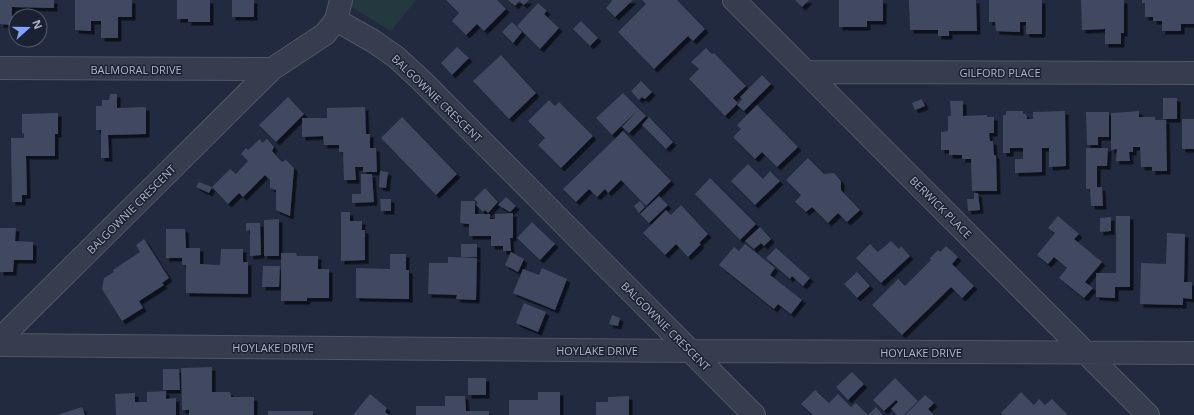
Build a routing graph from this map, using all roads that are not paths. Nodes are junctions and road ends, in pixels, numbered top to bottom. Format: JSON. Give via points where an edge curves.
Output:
{"nodes":[{"id":1,"x":734,"y":0,"type":"edge"},
{"id":2,"x":338,"y":10,"type":"edge"},
{"id":3,"x":0,"y":68,"type":"edge"},
{"id":4,"x":272,"y":69,"type":"junction"},
{"id":5,"x":806,"y":72,"type":"junction"},
{"id":6,"x":1194,"y":73,"type":"edge"},
{"id":7,"x":0,"y":339,"type":"edge"},
{"id":8,"x":0,"y":345,"type":"edge"},
{"id":9,"x":691,"y":351,"type":"junction"},
{"id":10,"x":1087,"y":352,"type":"junction"},
{"id":11,"x":1194,"y":353,"type":"edge"},
{"id":12,"x":754,"y":415,"type":"edge"},
{"id":13,"x":1148,"y":415,"type":"edge"}],
"edges":[{"from":1,"to":5,"type":"street","name":"BERWICK PLACE"},
{"from":2,"to":4,"type":"street","name":"BALGOWNIE CRESCENT","via":[[325,34]]},
{"from":2,"to":9,"type":"street","name":"BALGOWNIE CRESCENT","via":[[422,81]]},
{"from":3,"to":4,"type":"street","name":"BALMORAL DRIVE"},
{"from":4,"to":7,"type":"street","name":"BALGOWNIE CRESCENT"},
{"from":5,"to":6,"type":"street","name":"GILFORD PLACE"},
{"from":5,"to":10,"type":"street","name":"BERWICK PLACE"},
{"from":8,"to":9,"type":"street","name":"HOYLAKE DRIVE"},
{"from":9,"to":10,"type":"street","name":"HOYLAKE DRIVE"},
{"from":9,"to":12,"type":"street","name":"BALGOWNIE CRESCENT"},
{"from":10,"to":11,"type":"street","name":"HOYLAKE DRIVE"},
{"from":10,"to":13,"type":"street","name":"BERWICK PLACE"}]}
